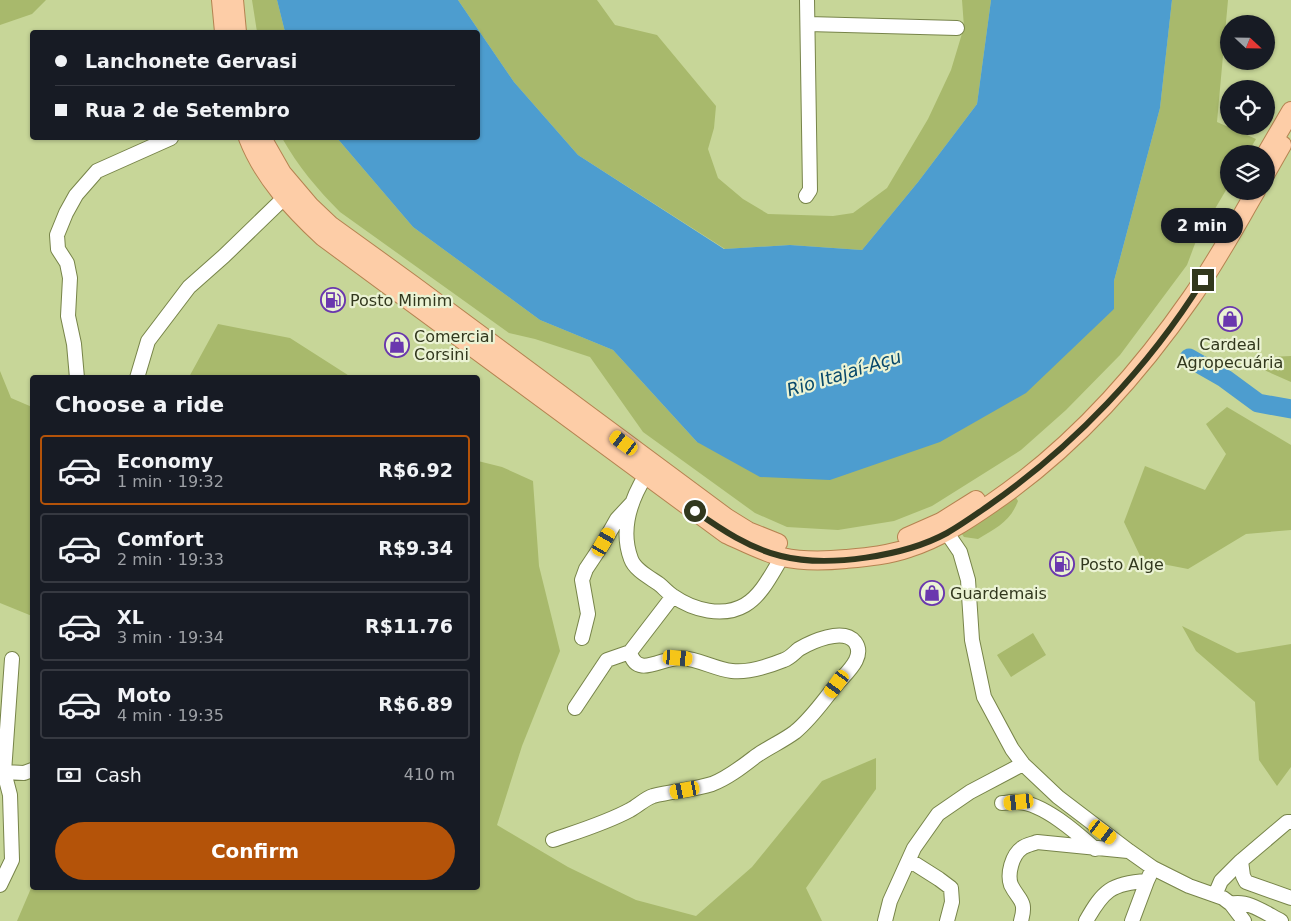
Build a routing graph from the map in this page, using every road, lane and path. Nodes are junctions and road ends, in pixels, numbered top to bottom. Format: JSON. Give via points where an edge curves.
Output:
{"nodes":[{"id":1,"x":221,"y":0,"type":"edge"},
{"id":2,"x":234,"y":0,"type":"edge"},
{"id":3,"x":807,"y":0,"type":"edge"},
{"id":4,"x":808,"y":24,"type":"junction"},
{"id":5,"x":957,"y":28,"type":"dead end"},
{"id":6,"x":227,"y":30,"type":"edge"},
{"id":7,"x":227,"y":30,"type":"edge"},
{"id":8,"x":1291,"y":110,"type":"edge"},
{"id":9,"x":1291,"y":130,"type":"edge"},
{"id":10,"x":166,"y":140,"type":"edge"},
{"id":11,"x":249,"y":140,"type":"edge"},
{"id":12,"x":263,"y":140,"type":"edge"},
{"id":13,"x":1271,"y":145,"type":"edge"},
{"id":14,"x":1275,"y":158,"type":"edge"},
{"id":15,"x":806,"y":196,"type":"dead end"},
{"id":16,"x":286,"y":197,"type":"junction"},
{"id":17,"x":1239,"y":200,"type":"edge"},
{"id":18,"x":1251,"y":200,"type":"edge"},
{"id":19,"x":1144,"y":352,"type":"junction"},
{"id":20,"x":77,"y":375,"type":"edge"},
{"id":21,"x":138,"y":375,"type":"edge"},
{"id":22,"x":646,"y":475,"type":"junction"},
{"id":23,"x":631,"y":504,"type":"junction"},
{"id":24,"x":944,"y":527,"type":"junction"},
{"id":25,"x":782,"y":557,"type":"junction"},
{"id":26,"x":673,"y":596,"type":"junction"},
{"id":27,"x":582,"y":638,"type":"dead end"},
{"id":28,"x":630,"y":652,"type":"junction"},
{"id":29,"x":12,"y":659,"type":"dead end"},
{"id":30,"x":575,"y":708,"type":"dead end"},
{"id":31,"x":1023,"y":764,"type":"junction"},
{"id":32,"x":2,"y":770,"type":"edge"},
{"id":33,"x":30,"y":771,"type":"edge"},
{"id":34,"x":1002,"y":803,"type":"dead end"},
{"id":35,"x":1291,"y":822,"type":"edge"},
{"id":36,"x":552,"y":840,"type":"dead end"},
{"id":37,"x":1095,"y":849,"type":"junction"},
{"id":38,"x":1129,"y":851,"type":"junction"},
{"id":39,"x":909,"y":860,"type":"junction"},
{"id":40,"x":1240,"y":862,"type":"junction"},
{"id":41,"x":1153,"y":868,"type":"junction"},
{"id":42,"x":1147,"y":881,"type":"junction"},
{"id":43,"x":0,"y":886,"type":"edge"},
{"id":44,"x":1215,"y":895,"type":"junction"},
{"id":45,"x":1291,"y":898,"type":"edge"},
{"id":46,"x":1231,"y":904,"type":"junction"},
{"id":47,"x":885,"y":921,"type":"edge"},
{"id":48,"x":947,"y":921,"type":"edge"},
{"id":49,"x":1020,"y":921,"type":"edge"},
{"id":50,"x":1086,"y":921,"type":"edge"},
{"id":51,"x":1132,"y":921,"type":"edge"},
{"id":52,"x":1244,"y":921,"type":"edge"},
{"id":53,"x":1281,"y":921,"type":"edge"}],
"edges":[{"from":1,"to":6,"type":"main road"},
{"from":2,"to":7,"type":"main road"},
{"from":3,"to":4,"type":"street"},
{"from":4,"to":5,"type":"street"},
{"from":4,"to":15,"type":"street","via":[[810,190]]},
{"from":8,"to":13,"type":"main road"},
{"from":9,"to":14,"type":"main road"},
{"from":10,"to":20,"type":"street","via":[[96,171],[76,195],[57,235],[58,249],[67,263],[70,278],[68,316]]},
{"from":11,"to":16,"type":"main road","via":[[266,172]]},
{"from":12,"to":24,"type":"main road","via":[[282,173],[330,225],[748,531],[794,548],[838,550],[888,543]]},
{"from":16,"to":21,"type":"street","via":[[189,287],[148,341]]},
{"from":16,"to":22,"type":"main road","via":[[300,216],[323,237]]},
{"from":17,"to":19,"type":"main road"},
{"from":18,"to":19,"type":"main road","via":[[1192,297]]},
{"from":19,"to":24,"type":"main road","via":[[1128,380],[1038,469]]},
{"from":22,"to":23,"type":"street"},
{"from":22,"to":25,"type":"main road","via":[[726,534]]},
{"from":23,"to":26,"type":"street","via":[[627,546],[631,561]]},
{"from":23,"to":27,"type":"street","via":[[586,569],[582,580],[588,614]]},
{"from":24,"to":25,"type":"main road","via":[[909,548],[868,557],[822,561]]},
{"from":24,"to":31,"type":"street","via":[[960,552],[968,580],[972,640],[984,698]]},
{"from":25,"to":26,"type":"street","via":[[754,598],[730,611],[692,607]]},
{"from":26,"to":28,"type":"street"},
{"from":28,"to":30,"type":"street","via":[[607,660]]},
{"from":28,"to":36,"type":"street","via":[[637,664],[645,666],[688,658],[733,672],[771,665],[787,659],[814,641],[841,634],[855,642],[857,656],[818,711],[794,733],[735,772],[713,784],[651,797],[598,825]]},
{"from":29,"to":32,"type":"street"},
{"from":31,"to":38,"type":"street","via":[[1058,797]]},
{"from":31,"to":39,"type":"street","via":[[970,792],[938,814]]},
{"from":32,"to":33,"type":"street"},
{"from":32,"to":43,"type":"street","via":[[10,795],[12,860]]},
{"from":34,"to":37,"type":"street","via":[[1019,802],[1035,806],[1070,827]]},
{"from":35,"to":40,"type":"street"},
{"from":37,"to":38,"type":"street"},
{"from":37,"to":49,"type":"street","via":[[1037,842],[1022,847],[1010,866],[1010,883],[1023,902]]},
{"from":38,"to":41,"type":"street"},
{"from":39,"to":47,"type":"street","via":[[890,901]]},
{"from":39,"to":48,"type":"street","via":[[951,888],[952,902]]},
{"from":40,"to":44,"type":"street","via":[[1221,881]]},
{"from":40,"to":45,"type":"street","via":[[1246,882]]},
{"from":41,"to":42,"type":"street"},
{"from":41,"to":44,"type":"street"},
{"from":42,"to":50,"type":"street","via":[[1116,886],[1103,894]]},
{"from":42,"to":51,"type":"street"},
{"from":44,"to":46,"type":"street"},
{"from":46,"to":52,"type":"street"},
{"from":46,"to":53,"type":"street","via":[[1249,905]]}]}
